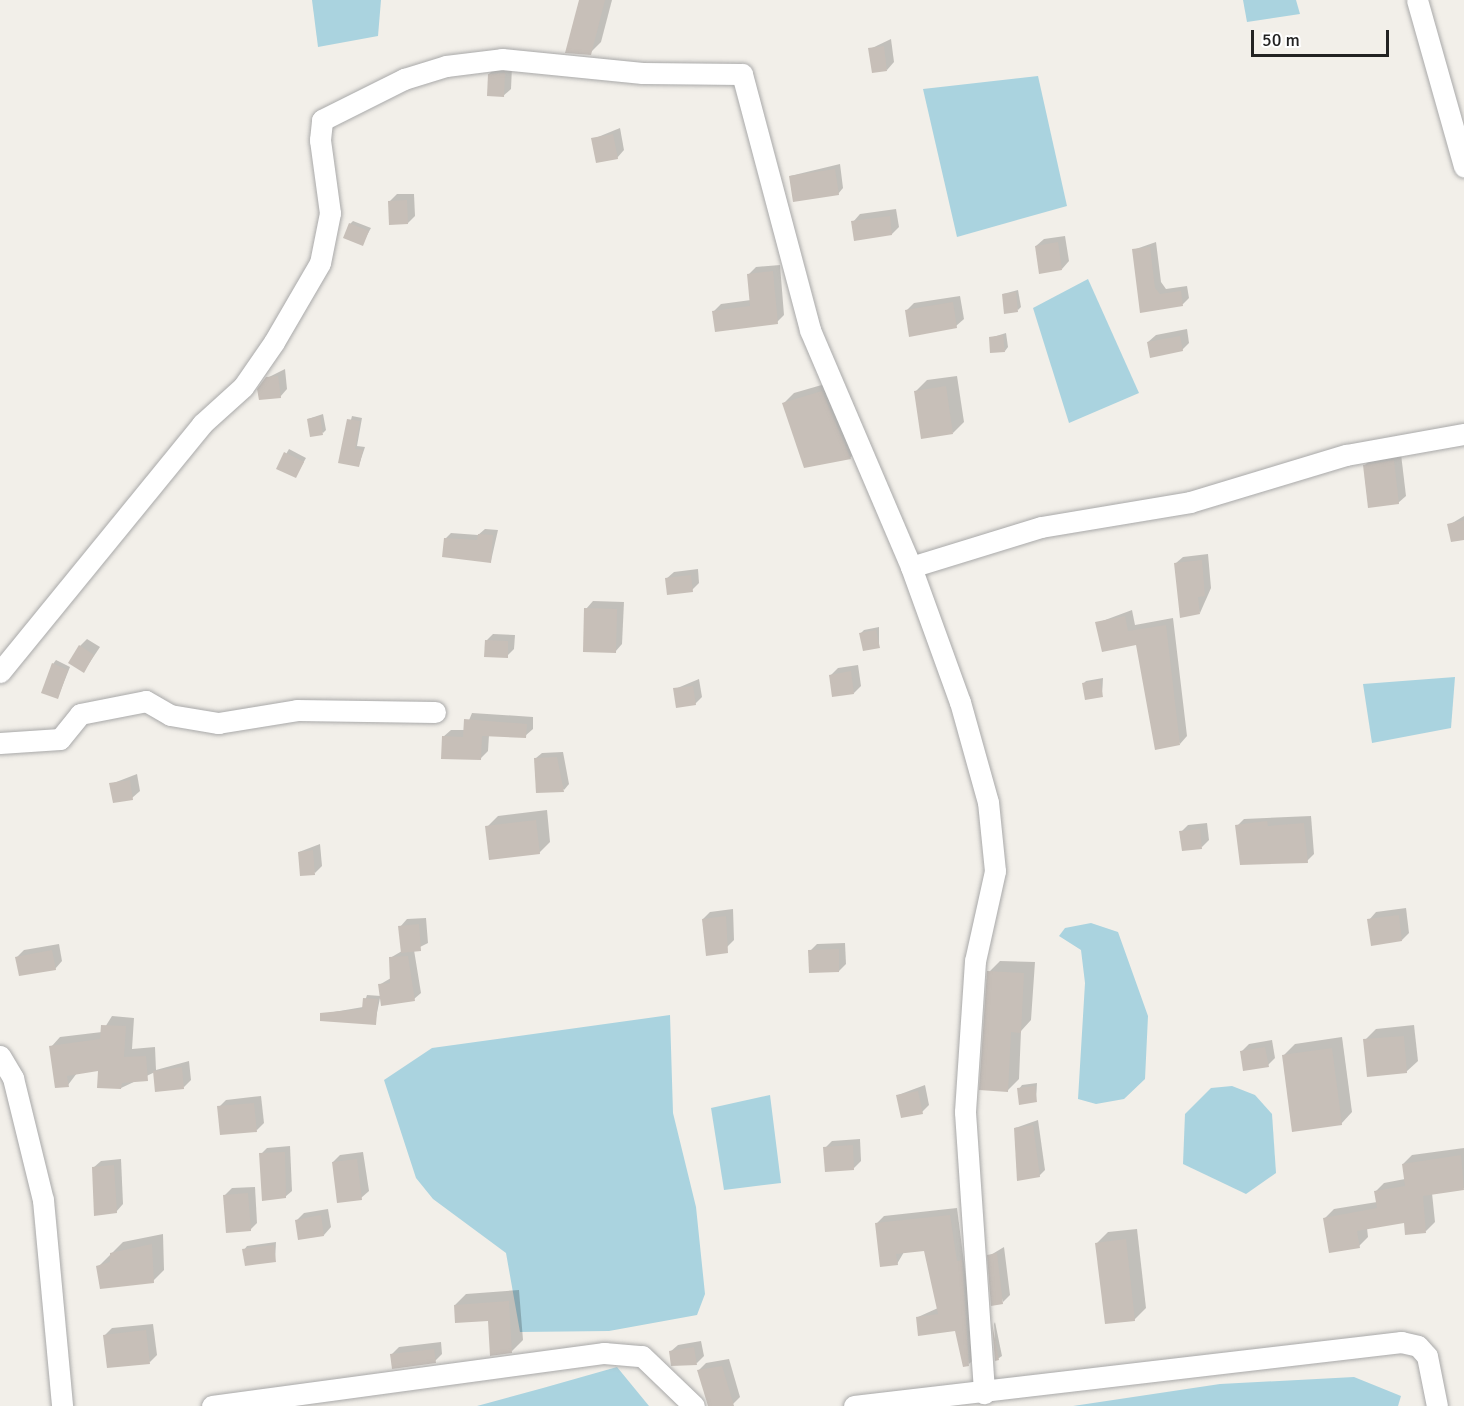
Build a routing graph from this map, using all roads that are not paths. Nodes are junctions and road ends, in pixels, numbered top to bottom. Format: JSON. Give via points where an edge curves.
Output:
{"nodes":[{"id":1,"x":1417,"y":0,"type":"edge"},
{"id":2,"x":1464,"y":166,"type":"edge"},
{"id":3,"x":1464,"y":434,"type":"edge"},
{"id":4,"x":911,"y":567,"type":"junction"},
{"id":5,"x":0,"y":672,"type":"edge"},
{"id":6,"x":435,"y":712,"type":"dead end"},
{"id":7,"x":0,"y":743,"type":"edge"},
{"id":8,"x":0,"y":1056,"type":"edge"},
{"id":9,"x":984,"y":1393,"type":"junction"},
{"id":10,"x":62,"y":1406,"type":"edge"},
{"id":11,"x":212,"y":1406,"type":"edge"},
{"id":12,"x":694,"y":1406,"type":"edge"},
{"id":13,"x":854,"y":1406,"type":"edge"},
{"id":14,"x":1437,"y":1406,"type":"edge"}],
"edges":[{"from":1,"to":2,"type":"street"},
{"from":3,"to":4,"type":"street","via":[[1346,455],[1190,502],[1041,527]]},
{"from":4,"to":5,"type":"street","via":[[810,330],[742,74],[642,73],[502,59],[446,66],[404,79],[322,120],[320,140],[330,213],[320,262],[274,342],[243,387],[202,424]]},
{"from":4,"to":9,"type":"street","via":[[960,702],[988,802],[994,845],[992,895],[969,1013],[965,1112]]},
{"from":6,"to":7,"type":"street","via":[[297,710],[218,723],[170,715],[146,701],[80,714],[60,739]]},
{"from":8,"to":10,"type":"street","via":[[13,1078],[43,1200]]},
{"from":9,"to":13,"type":"street"},
{"from":9,"to":14,"type":"street","via":[[1401,1342],[1418,1346],[1426,1356]]},
{"from":11,"to":12,"type":"street","via":[[612,1353],[642,1356]]}]}
